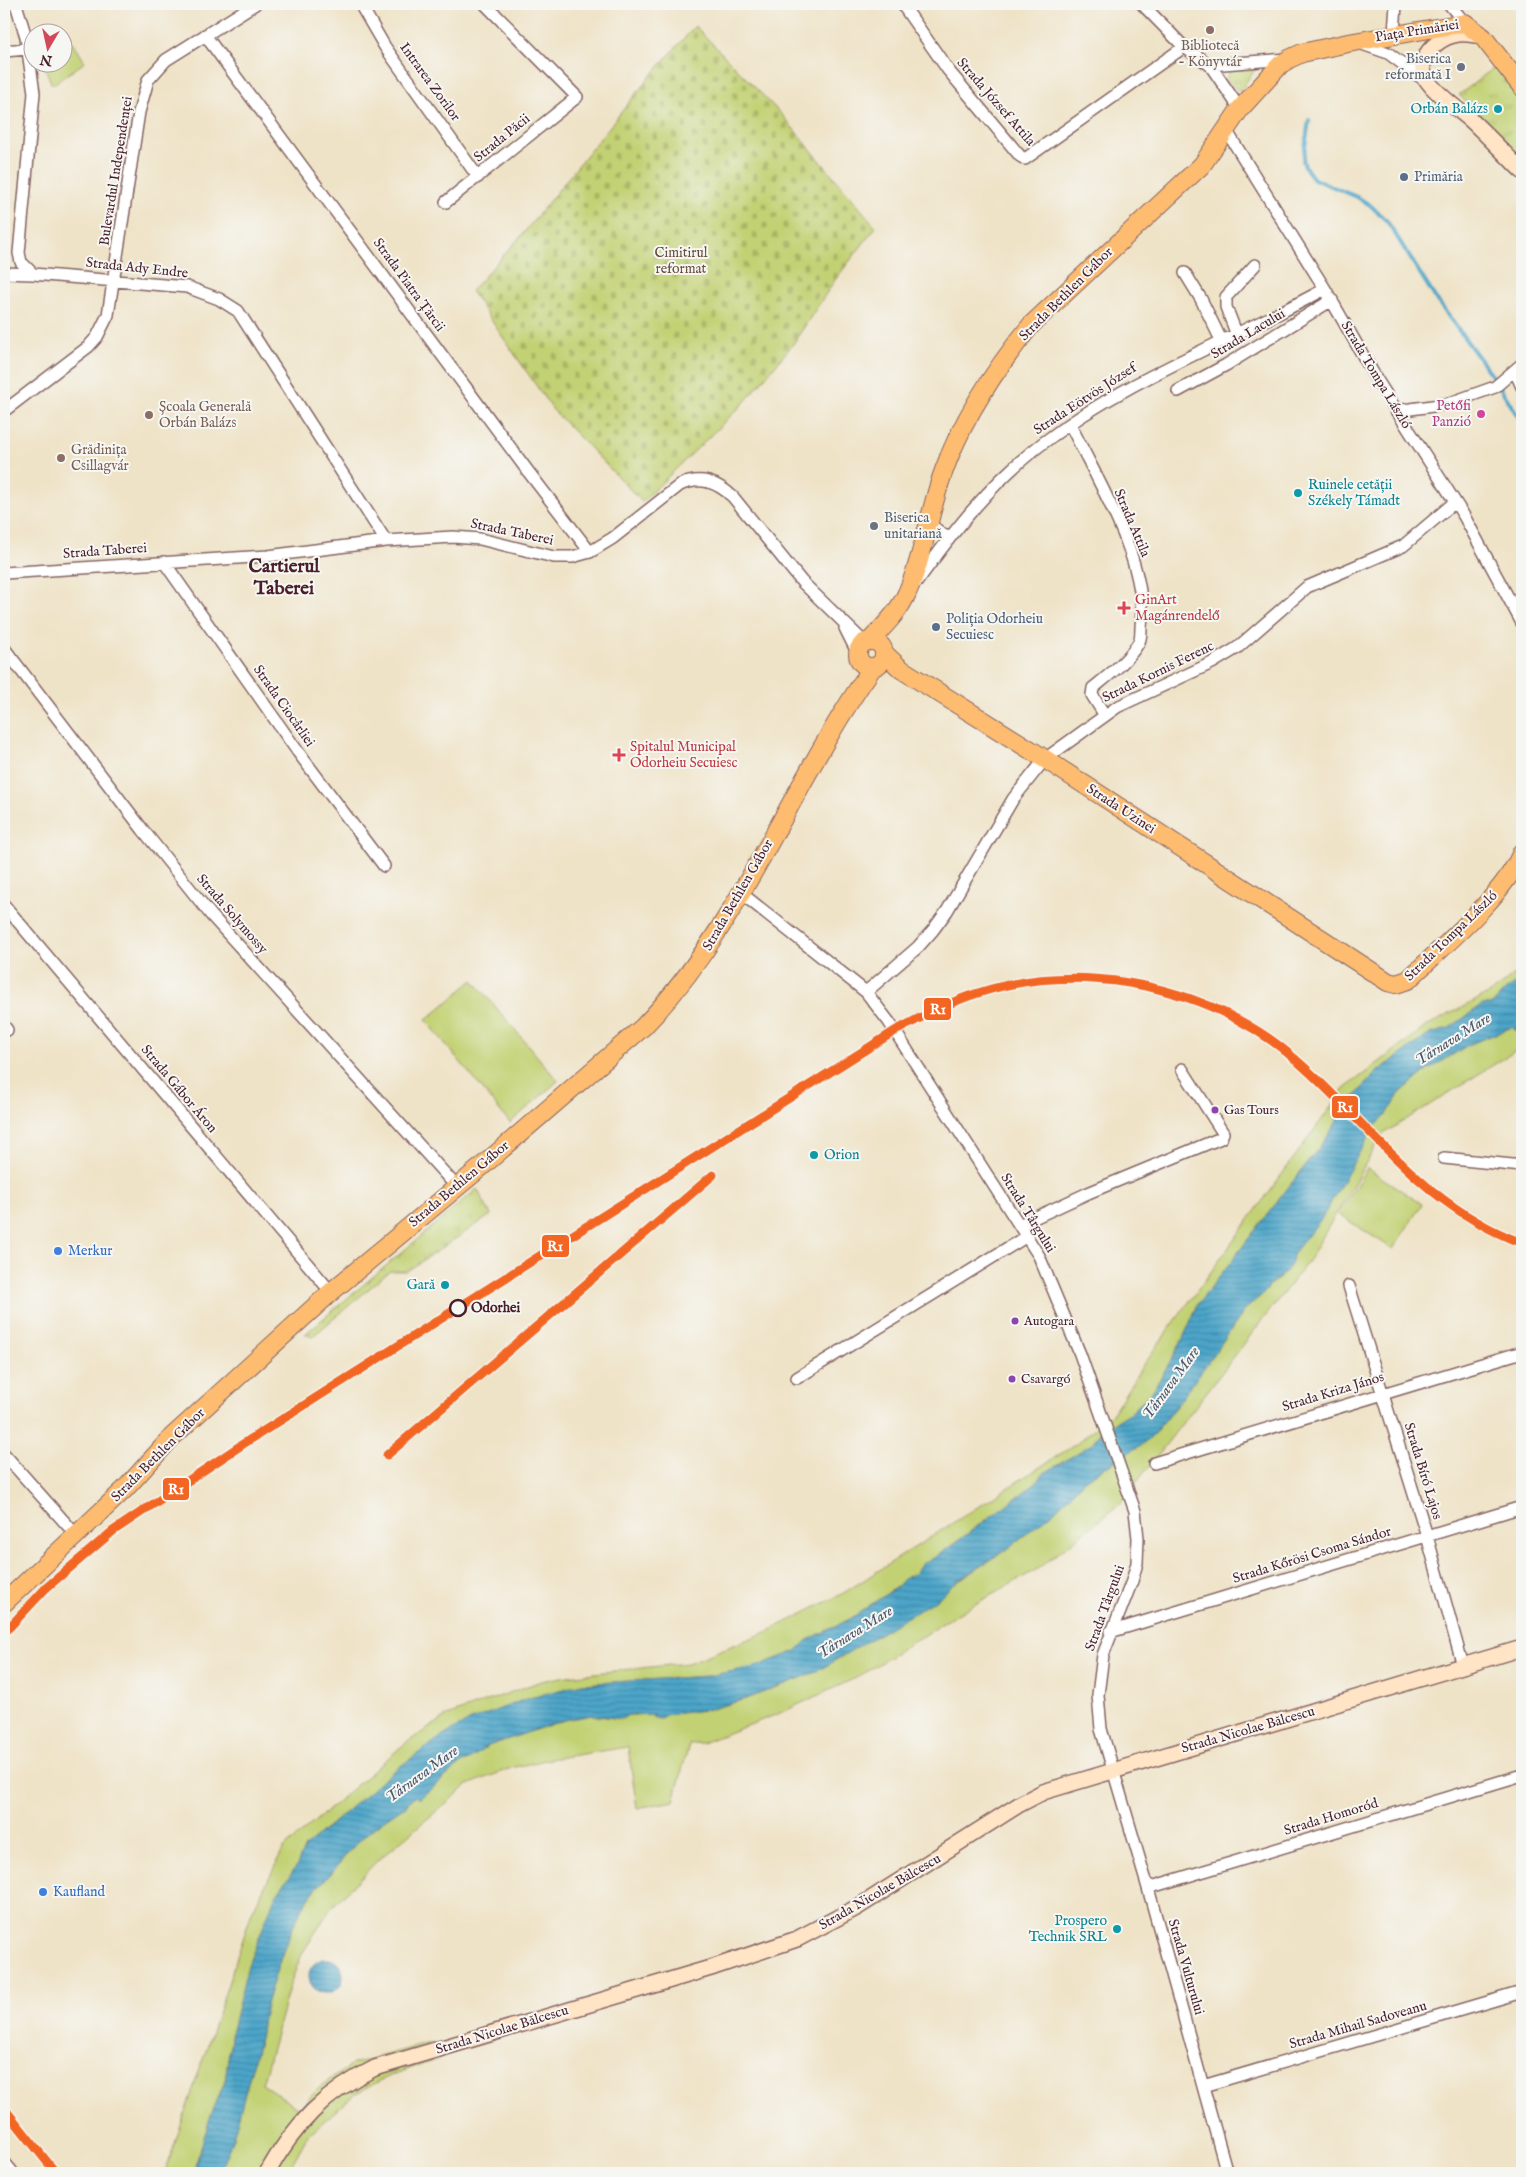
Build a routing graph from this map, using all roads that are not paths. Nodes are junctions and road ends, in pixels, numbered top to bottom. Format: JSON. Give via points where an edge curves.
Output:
{"nodes":[{"id":1,"x":16,"y":4,"type":"edge"},
{"id":2,"x":255,"y":4,"type":"edge"},
{"id":3,"x":360,"y":4,"type":"edge"},
{"id":4,"x":485,"y":4,"type":"edge"},
{"id":5,"x":902,"y":4,"type":"edge"},
{"id":6,"x":1142,"y":4,"type":"edge"},
{"id":7,"x":1396,"y":4,"type":"edge"},
{"id":8,"x":1449,"y":4,"type":"edge"},
{"id":9,"x":1465,"y":23,"type":"junction"},
{"id":10,"x":22,"y":26,"type":"edge"},
{"id":11,"x":1394,"y":34,"type":"junction"},
{"id":12,"x":206,"y":35,"type":"junction"},
{"id":13,"x":1483,"y":37,"type":"junction"},
{"id":14,"x":1348,"y":43,"type":"junction"},
{"id":15,"x":1184,"y":47,"type":"junction"},
{"id":16,"x":22,"y":50,"type":"edge"},
{"id":17,"x":4,"y":51,"type":"edge"},
{"id":18,"x":1289,"y":58,"type":"junction"},
{"id":19,"x":1210,"y":65,"type":"junction"},
{"id":20,"x":31,"y":72,"type":"edge"},
{"id":21,"x":1429,"y":83,"type":"junction"},
{"id":22,"x":1522,"y":87,"type":"edge"},
{"id":23,"x":1240,"y":109,"type":"junction"},
{"id":24,"x":1226,"y":130,"type":"junction"},
{"id":25,"x":1522,"y":171,"type":"edge"},
{"id":26,"x":478,"y":177,"type":"junction"},
{"id":27,"x":446,"y":202,"type":"dead end"},
{"id":28,"x":1256,"y":265,"type":"dead end"},
{"id":29,"x":4,"y":273,"type":"edge"},
{"id":30,"x":1185,"y":273,"type":"dead end"},
{"id":31,"x":33,"y":274,"type":"junction"},
{"id":32,"x":115,"y":280,"type":"junction"},
{"id":33,"x":1325,"y":289,"type":"junction"},
{"id":34,"x":1332,"y":300,"type":"junction"},
{"id":35,"x":1237,"y":335,"type":"junction"},
{"id":36,"x":1222,"y":342,"type":"junction"},
{"id":37,"x":1519,"y":367,"type":"edge"},
{"id":38,"x":1522,"y":387,"type":"edge"},
{"id":39,"x":1178,"y":391,"type":"dead end"},
{"id":40,"x":4,"y":411,"type":"edge"},
{"id":41,"x":1396,"y":411,"type":"junction"},
{"id":42,"x":1070,"y":424,"type":"junction"},
{"id":43,"x":1455,"y":502,"type":"junction"},
{"id":44,"x":929,"y":523,"type":"junction"},
{"id":45,"x":949,"y":538,"type":"junction"},
{"id":46,"x":386,"y":540,"type":"junction"},
{"id":47,"x":590,"y":552,"type":"junction"},
{"id":48,"x":164,"y":562,"type":"junction"},
{"id":49,"x":4,"y":573,"type":"edge"},
{"id":50,"x":907,"y":594,"type":"junction"},
{"id":51,"x":1522,"y":622,"type":"edge"},
{"id":52,"x":4,"y":648,"type":"edge"},
{"id":53,"x":871,"y":654,"type":"junction"},
{"id":54,"x":1104,"y":714,"type":"junction"},
{"id":55,"x":1046,"y":759,"type":"junction"},
{"id":56,"x":1522,"y":852,"type":"edge"},
{"id":57,"x":384,"y":866,"type":"dead end"},
{"id":58,"x":742,"y":893,"type":"junction"},
{"id":59,"x":4,"y":905,"type":"edge"},
{"id":60,"x":1339,"y":952,"type":"joint"},
{"id":61,"x":866,"y":992,"type":"junction"},
{"id":62,"x":4,"y":1026,"type":"edge"},
{"id":63,"x":4,"y":1032,"type":"edge"},
{"id":64,"x":1182,"y":1069,"type":"dead end"},
{"id":65,"x":1444,"y":1158,"type":"dead end"},
{"id":66,"x":1522,"y":1166,"type":"edge"},
{"id":67,"x":456,"y":1186,"type":"junction"},
{"id":68,"x":1019,"y":1225,"type":"junction"},
{"id":69,"x":1027,"y":1236,"type":"junction"},
{"id":70,"x":1349,"y":1286,"type":"dead end"},
{"id":71,"x":331,"y":1292,"type":"junction"},
{"id":72,"x":1522,"y":1352,"type":"edge"},
{"id":73,"x":797,"y":1378,"type":"dead end"},
{"id":74,"x":1382,"y":1392,"type":"junction"},
{"id":75,"x":4,"y":1454,"type":"edge"},
{"id":76,"x":1154,"y":1463,"type":"dead end"},
{"id":77,"x":1522,"y":1507,"type":"edge"},
{"id":78,"x":77,"y":1536,"type":"junction"},
{"id":79,"x":1428,"y":1536,"type":"junction"},
{"id":80,"x":4,"y":1603,"type":"edge"},
{"id":81,"x":1110,"y":1632,"type":"junction"},
{"id":82,"x":1522,"y":1648,"type":"edge"},
{"id":83,"x":1463,"y":1666,"type":"junction"},
{"id":84,"x":1112,"y":1770,"type":"junction"},
{"id":85,"x":1522,"y":1775,"type":"edge"},
{"id":86,"x":1148,"y":1888,"type":"junction"},
{"id":87,"x":1522,"y":1992,"type":"edge"},
{"id":88,"x":1203,"y":2086,"type":"junction"},
{"id":89,"x":4,"y":2162,"type":"edge"},
{"id":90,"x":13,"y":2173,"type":"edge"},
{"id":91,"x":267,"y":2173,"type":"edge"},
{"id":92,"x":1227,"y":2173,"type":"edge"}],
"edges":[{"from":1,"to":10,"type":"street"},
{"from":2,"to":12,"type":"street","name":"Bulevardul Independenței"},
{"from":3,"to":26,"type":"street","name":"Intrarea Zorilor","via":[[385,47]]},
{"from":4,"to":26,"type":"street","name":"Strada Păcii","via":[[576,97]]},
{"from":5,"to":15,"type":"street","name":"Strada József Attila","via":[[948,70],[1025,159]]},
{"from":6,"to":15,"type":"street"},
{"from":7,"to":11,"type":"street"},
{"from":8,"to":9,"type":"street"},
{"from":9,"to":11,"type":"main road","name":"Piața Primăriei"},
{"from":9,"to":13,"type":"main road","name":"Piața Primăriei"},
{"from":11,"to":14,"type":"main road","name":"Piața Primăriei"},
{"from":12,"to":32,"type":"street","name":"Bulevardul Independenței","via":[[166,60],[152,73],[145,87]]},
{"from":12,"to":47,"type":"street","name":"Strada Piatra Țărcii"},
{"from":13,"to":21,"type":"main road","name":"Piața Primăriei","via":[[1455,34],[1433,46],[1423,64],[1423,74]]},
{"from":13,"to":22,"type":"main road","name":"Piața Primăriei"},
{"from":14,"to":18,"type":"main road","name":"Piața Primăriei"},
{"from":14,"to":21,"type":"street","name":"Piața Primăriei","via":[[1380,48]]},
{"from":15,"to":19,"type":"street"},
{"from":16,"to":17,"type":"street"},
{"from":18,"to":19,"type":"street"},
{"from":18,"to":23,"type":"main road","name":"Strada Bethlen Gábor"},
{"from":19,"to":23,"type":"street"},
{"from":20,"to":31,"type":"street","via":[[34,112],[19,253],[26,269]]},
{"from":21,"to":25,"type":"main road","name":"Piața Primăriei"},
{"from":23,"to":24,"type":"main road","name":"Strada Bethlen Gábor"},
{"from":24,"to":33,"type":"street","name":"Strada Tompa László"},
{"from":24,"to":44,"type":"main road","name":"Strada Bethlen Gábor","via":[[1194,172],[1032,324],[1016,343],[976,404],[956,442],[942,474]]},
{"from":26,"to":27,"type":"street","name":"Strada Păcii"},
{"from":28,"to":35,"type":"street","via":[[1226,297],[1226,307]]},
{"from":29,"to":31,"type":"street","name":"Strada Ady Endre"},
{"from":30,"to":36,"type":"street"},
{"from":31,"to":32,"type":"street","name":"Strada Ady Endre"},
{"from":32,"to":40,"type":"street","name":"Bulevardul Independenței","via":[[108,315],[96,337]]},
{"from":32,"to":46,"type":"street","name":"Strada Ady Endre","via":[[197,290],[238,312]]},
{"from":33,"to":34,"type":"street","name":"Strada Tompa László"},
{"from":33,"to":35,"type":"street","name":"Strada Eötvös József"},
{"from":34,"to":39,"type":"street","name":"Strada Lacului","via":[[1234,361]]},
{"from":34,"to":41,"type":"street","name":"Strada Tompa László"},
{"from":35,"to":36,"type":"street","name":"Strada Eötvös József"},
{"from":36,"to":42,"type":"street","name":"Strada Eötvös József","via":[[1146,377]]},
{"from":37,"to":38,"type":"street"},
{"from":37,"to":41,"type":"street","via":[[1499,384],[1447,404]]},
{"from":41,"to":43,"type":"street","name":"Strada Tompa László"},
{"from":42,"to":45,"type":"street","name":"Strada Eötvös József","via":[[1013,468]]},
{"from":42,"to":54,"type":"street","name":"Strada Attila","via":[[1119,526],[1142,596],[1140,641],[1117,669],[1093,688],[1092,695]]},
{"from":43,"to":51,"type":"street","name":"Strada Tompa László"},
{"from":43,"to":54,"type":"street","name":"Strada Kornis Ferenc","via":[[1397,550],[1297,594],[1237,648]]},
{"from":44,"to":45,"type":"street"},
{"from":44,"to":50,"type":"main road","name":"Strada Bethlen Gábor"},
{"from":45,"to":50,"type":"street","name":"Strada Eötvös József"},
{"from":46,"to":47,"type":"street","name":"Strada Taberei","via":[[466,536],[554,557]]},
{"from":46,"to":48,"type":"street","name":"Strada Taberei","via":[[268,556]]},
{"from":47,"to":53,"type":"street","name":"Strada Taberei","via":[[680,486],[695,480],[712,482],[733,497],[802,582]]},
{"from":48,"to":49,"type":"street","name":"Strada Taberei"},
{"from":48,"to":57,"type":"street","name":"Strada Ciocârliei","via":[[298,752]]},
{"from":50,"to":53,"type":"main road","name":"Strada Bethlen Gábor"},
{"from":52,"to":67,"type":"street","name":"Strada Solymossy","via":[[211,915]]},
{"from":53,"to":55,"type":"main road","name":"Strada Uzinei","via":[[901,669]]},
{"from":53,"to":58,"type":"main road","name":"Strada Bethlen Gábor"},
{"from":54,"to":55,"type":"street","name":"Strada Kornis Ferenc"},
{"from":55,"to":60,"type":"main road","name":"Strada Uzinei"},
{"from":55,"to":61,"type":"street","name":"Strada Kornis Ferenc","via":[[1013,799],[933,930]]},
{"from":56,"to":60,"type":"main road","name":"Strada Tompa László","via":[[1512,874],[1498,891],[1408,980],[1396,984],[1388,982]]},
{"from":58,"to":61,"type":"street","name":"Strada Târgului"},
{"from":58,"to":67,"type":"main road","name":"Strada Bethlen Gábor","via":[[694,968],[643,1027]]},
{"from":59,"to":71,"type":"street","name":"Strada Gábor Áron"},
{"from":61,"to":68,"type":"street","name":"Strada Târgului","via":[[902,1039]]},
{"from":62,"to":63,"type":"street","via":[[7,1030]]},
{"from":64,"to":68,"type":"street","via":[[1223,1133],[1221,1138]]},
{"from":65,"to":66,"type":"street"},
{"from":67,"to":71,"type":"main road","name":"Strada Bethlen Gábor"},
{"from":68,"to":69,"type":"street","name":"Strada Târgului"},
{"from":69,"to":73,"type":"street"},
{"from":69,"to":81,"type":"street","name":"Strada Târgului","via":[[1039,1256],[1080,1354],[1135,1511],[1138,1553],[1132,1581]]},
{"from":70,"to":74,"type":"street","name":"Strada Bíró Lajos"},
{"from":71,"to":78,"type":"main road","name":"Strada Bethlen Gábor","via":[[172,1437],[126,1489]]},
{"from":72,"to":74,"type":"street","name":"Strada Kriza János"},
{"from":74,"to":76,"type":"street","name":"Strada Kriza János"},
{"from":74,"to":79,"type":"street","name":"Strada Bíró Lajos"},
{"from":75,"to":78,"type":"street"},
{"from":77,"to":79,"type":"street","name":"Strada Kőrösi Csoma Sándor"},
{"from":78,"to":80,"type":"main road","name":"Strada Bethlen Gábor"},
{"from":79,"to":81,"type":"street","name":"Strada Kőrösi Csoma Sándor"},
{"from":79,"to":83,"type":"street","name":"Strada Bíró Lajos"},
{"from":81,"to":84,"type":"street","name":"Strada Târgului","via":[[1103,1655],[1098,1695],[1100,1729]]},
{"from":82,"to":83,"type":"main road","name":"Strada Nicolae Bălcescu"},
{"from":83,"to":84,"type":"main road","name":"Strada Nicolae Bălcescu"},
{"from":84,"to":86,"type":"street","name":"Strada Vulturului"},
{"from":84,"to":91,"type":"main road","name":"Strada Nicolae Bălcescu","via":[[1043,1792],[1020,1804],[858,1907],[797,1939],[375,2068],[335,2090],[318,2105],[288,2140]]},
{"from":85,"to":86,"type":"street","name":"Strada Homoród"},
{"from":86,"to":88,"type":"street","name":"Strada Vulturului"},
{"from":87,"to":88,"type":"street","name":"Strada Mihail Sadoveanu"},
{"from":88,"to":92,"type":"street","name":"Strada Vulturului"},
{"from":89,"to":90,"type":"street"}]}
